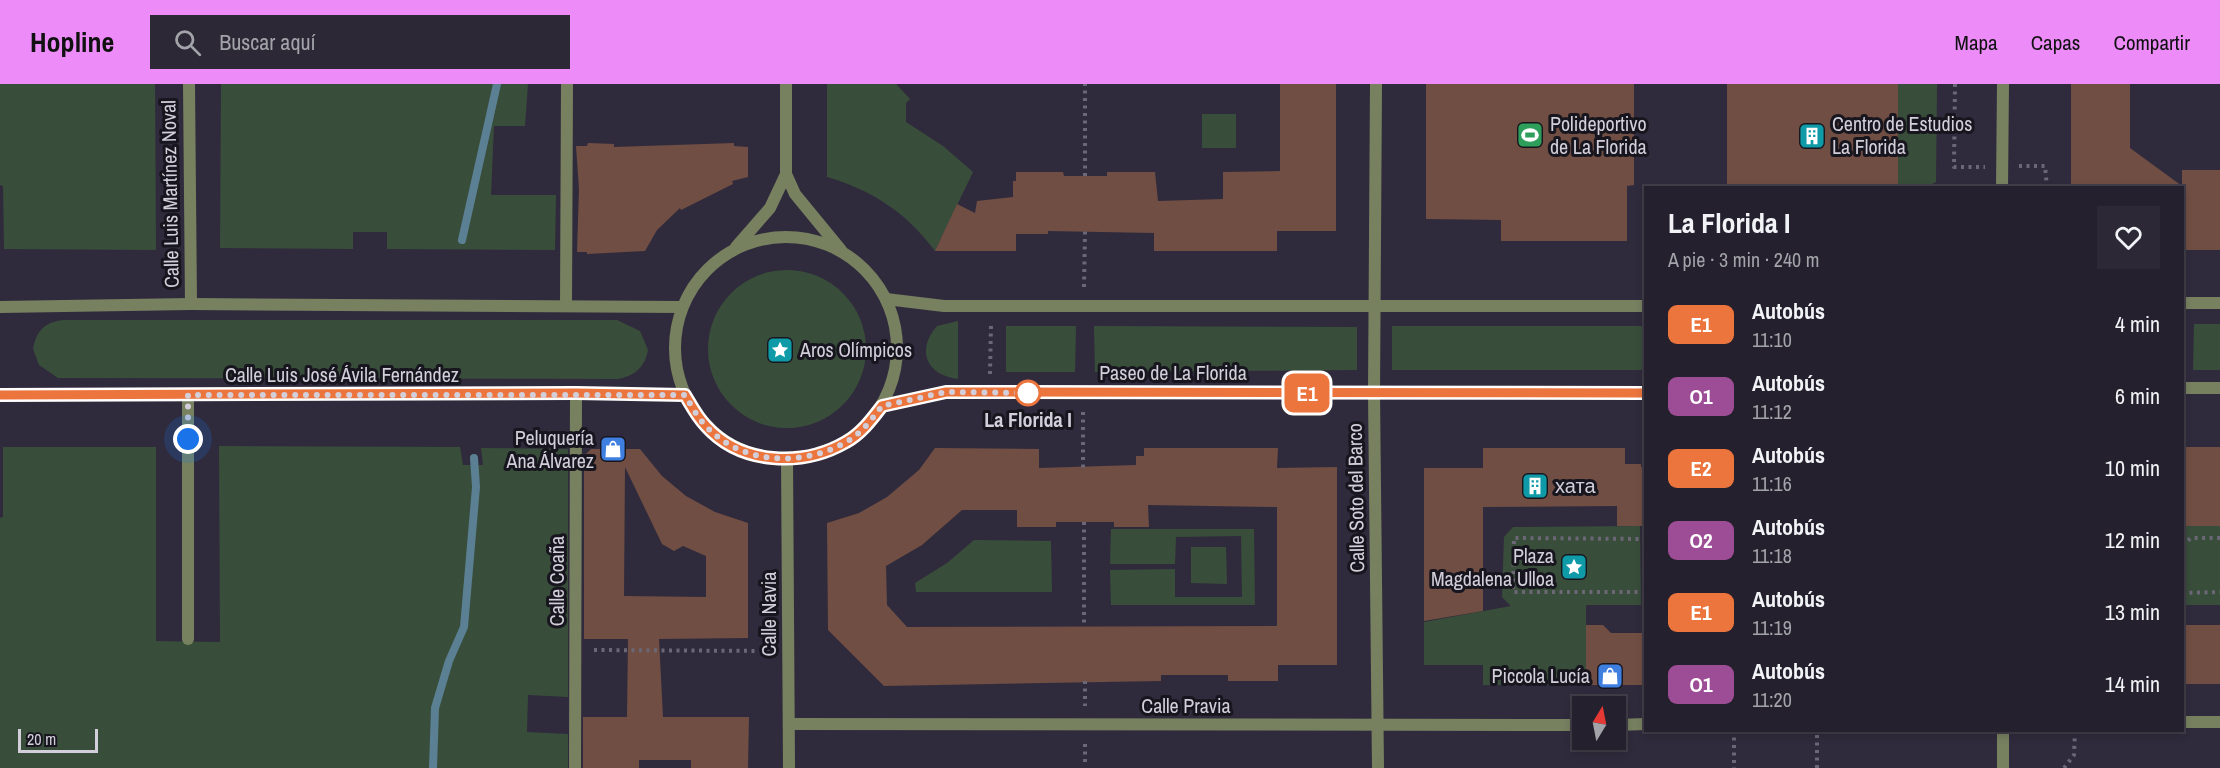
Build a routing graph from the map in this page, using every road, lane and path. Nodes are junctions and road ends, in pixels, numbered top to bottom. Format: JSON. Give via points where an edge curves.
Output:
{"nodes":[{"id":1,"x":189,"y":84,"type":"edge"},
{"id":2,"x":567,"y":84,"type":"edge"},
{"id":3,"x":786,"y":84,"type":"edge"},
{"id":4,"x":1085,"y":84,"type":"edge"},
{"id":5,"x":1376,"y":84,"type":"edge"},
{"id":6,"x":2003,"y":84,"type":"edge"},
{"id":7,"x":786,"y":174,"type":"junction"},
{"id":8,"x":1085,"y":176,"type":"dead end"},
{"id":9,"x":2002,"y":186,"type":"edge"},
{"id":10,"x":1084,"y":231,"type":"dead end"},
{"id":11,"x":736,"y":247,"type":"junction"},
{"id":12,"x":842,"y":252,"type":"junction"},
{"id":13,"x":886,"y":299,"type":"junction"},
{"id":14,"x":2184,"y":303,"type":"edge"},
{"id":15,"x":2220,"y":303,"type":"edge"},
{"id":16,"x":191,"y":304,"type":"junction"},
{"id":17,"x":566,"y":305,"type":"junction"},
{"id":18,"x":1376,"y":305,"type":"junction"},
{"id":19,"x":991,"y":306,"type":"junction"},
{"id":20,"x":1083,"y":306,"type":"junction"},
{"id":21,"x":1644,"y":306,"type":"edge"},
{"id":22,"x":0,"y":307,"type":"edge"},
{"id":23,"x":682,"y":307,"type":"junction"},
{"id":24,"x":2184,"y":388,"type":"edge"},
{"id":25,"x":2220,"y":388,"type":"edge"},
{"id":26,"x":576,"y":393,"type":"junction"},
{"id":27,"x":989,"y":393,"type":"junction"},
{"id":28,"x":1083,"y":393,"type":"junction"},
{"id":29,"x":1374,"y":393,"type":"junction"},
{"id":30,"x":1644,"y":393,"type":"edge"},
{"id":31,"x":0,"y":395,"type":"edge"},
{"id":32,"x":188,"y":395,"type":"junction"},
{"id":33,"x":685,"y":395,"type":"junction"},
{"id":34,"x":882,"y":406,"type":"junction"},
{"id":35,"x":787,"y":459,"type":"junction"},
{"id":36,"x":1083,"y":468,"type":"dead end"},
{"id":37,"x":1084,"y":522,"type":"dead end"},
{"id":38,"x":1644,"y":538,"type":"edge"},
{"id":39,"x":2220,"y":538,"type":"edge"},
{"id":40,"x":2184,"y":543,"type":"edge"},
{"id":41,"x":1644,"y":592,"type":"edge"},
{"id":42,"x":2220,"y":592,"type":"edge"},
{"id":43,"x":2184,"y":593,"type":"edge"},
{"id":44,"x":1084,"y":626,"type":"dead end"},
{"id":45,"x":188,"y":639,"type":"dead end"},
{"id":46,"x":586,"y":650,"type":"dead end"},
{"id":47,"x":788,"y":651,"type":"junction"},
{"id":48,"x":2184,"y":722,"type":"edge"},
{"id":49,"x":2220,"y":722,"type":"edge"},
{"id":50,"x":789,"y":724,"type":"junction"},
{"id":51,"x":1644,"y":724,"type":"edge"},
{"id":52,"x":1572,"y":725,"type":"edge"},
{"id":53,"x":1626,"y":725,"type":"edge"},
{"id":54,"x":1378,"y":727,"type":"junction"},
{"id":55,"x":1734,"y":732,"type":"edge"},
{"id":56,"x":1818,"y":732,"type":"edge"},
{"id":57,"x":2003,"y":732,"type":"edge"},
{"id":58,"x":2075,"y":732,"type":"edge"},
{"id":59,"x":575,"y":768,"type":"edge"},
{"id":60,"x":789,"y":768,"type":"edge"},
{"id":61,"x":1378,"y":768,"type":"edge"},
{"id":62,"x":1734,"y":768,"type":"edge"},
{"id":63,"x":1817,"y":768,"type":"edge"},
{"id":64,"x":2002,"y":768,"type":"edge"},
{"id":65,"x":2064,"y":768,"type":"edge"}],
"edges":[{"from":1,"to":16,"type":"street","name":"Calle Luis Martínez Noval"},
{"from":2,"to":17,"type":"street"},
{"from":3,"to":7,"type":"street"},
{"from":4,"to":8,"type":"path"},
{"from":5,"to":18,"type":"street","name":"Calle Soto del Barco"},
{"from":6,"to":9,"type":"street"},
{"from":7,"to":11,"type":"street","via":[[770,208]]},
{"from":7,"to":12,"type":"street","via":[[795,194]]},
{"from":10,"to":20,"type":"path"},
{"from":11,"to":12,"type":"street","via":[[770,237],[806,239]]},
{"from":11,"to":23,"type":"street","via":[[712,264]]},
{"from":12,"to":13,"type":"street","via":[[864,269]]},
{"from":13,"to":19,"type":"street","via":[[944,306]]},
{"from":13,"to":34,"type":"street","via":[[896,327],[897,356]]},
{"from":14,"to":15,"type":"street"},
{"from":16,"to":17,"type":"street"},
{"from":16,"to":22,"type":"street"},
{"from":17,"to":23,"type":"street"},
{"from":18,"to":20,"type":"street"},
{"from":18,"to":21,"type":"street"},
{"from":18,"to":29,"type":"street","name":"Calle Soto del Barco"},
{"from":19,"to":20,"type":"street"},
{"from":19,"to":27,"type":"path"},
{"from":23,"to":33,"type":"street","via":[[674,349]]},
{"from":24,"to":25,"type":"street"},
{"from":26,"to":32,"type":"street","name":"Calle Luis José Ávila Fernández"},
{"from":26,"to":33,"type":"street","name":"Calle Luis José Ávila Fernández"},
{"from":26,"to":59,"type":"street","name":"Calle Coaña"},
{"from":27,"to":28,"type":"street","name":"Paseo de La Florida"},
{"from":27,"to":34,"type":"street","name":"Paseo de La Florida","via":[[946,392]]},
{"from":28,"to":29,"type":"street","name":"Paseo de La Florida"},
{"from":28,"to":36,"type":"path"},
{"from":29,"to":30,"type":"street","name":"Paseo de La Florida"},
{"from":29,"to":54,"type":"street","name":"Calle Soto del Barco"},
{"from":31,"to":32,"type":"street","name":"Calle Luis José Ávila Fernández"},
{"from":32,"to":45,"type":"street"},
{"from":33,"to":35,"type":"street","via":[[706,427],[729,445],[757,456]]},
{"from":34,"to":35,"type":"street","via":[[848,441],[820,455]]},
{"from":35,"to":47,"type":"street","name":"Calle Navia"},
{"from":37,"to":44,"type":"path"},
{"from":38,"to":41,"type":"path","via":[[1514,538],[1514,592]]},
{"from":39,"to":40,"type":"path","via":[[2191,538]]},
{"from":42,"to":43,"type":"path"},
{"from":46,"to":47,"type":"path"},
{"from":47,"to":50,"type":"street","name":"Calle Navia"},
{"from":48,"to":49,"type":"street"},
{"from":50,"to":54,"type":"street","name":"Calle Pravia"},
{"from":50,"to":60,"type":"street","name":"Calle Navia"},
{"from":51,"to":53,"type":"street"},
{"from":52,"to":54,"type":"street","name":"Calle Pravia"},
{"from":54,"to":61,"type":"street","name":"Calle Soto del Barco"},
{"from":55,"to":62,"type":"path"},
{"from":56,"to":63,"type":"path"},
{"from":57,"to":64,"type":"street"},
{"from":58,"to":65,"type":"path","via":[[2074,755]]}]}
